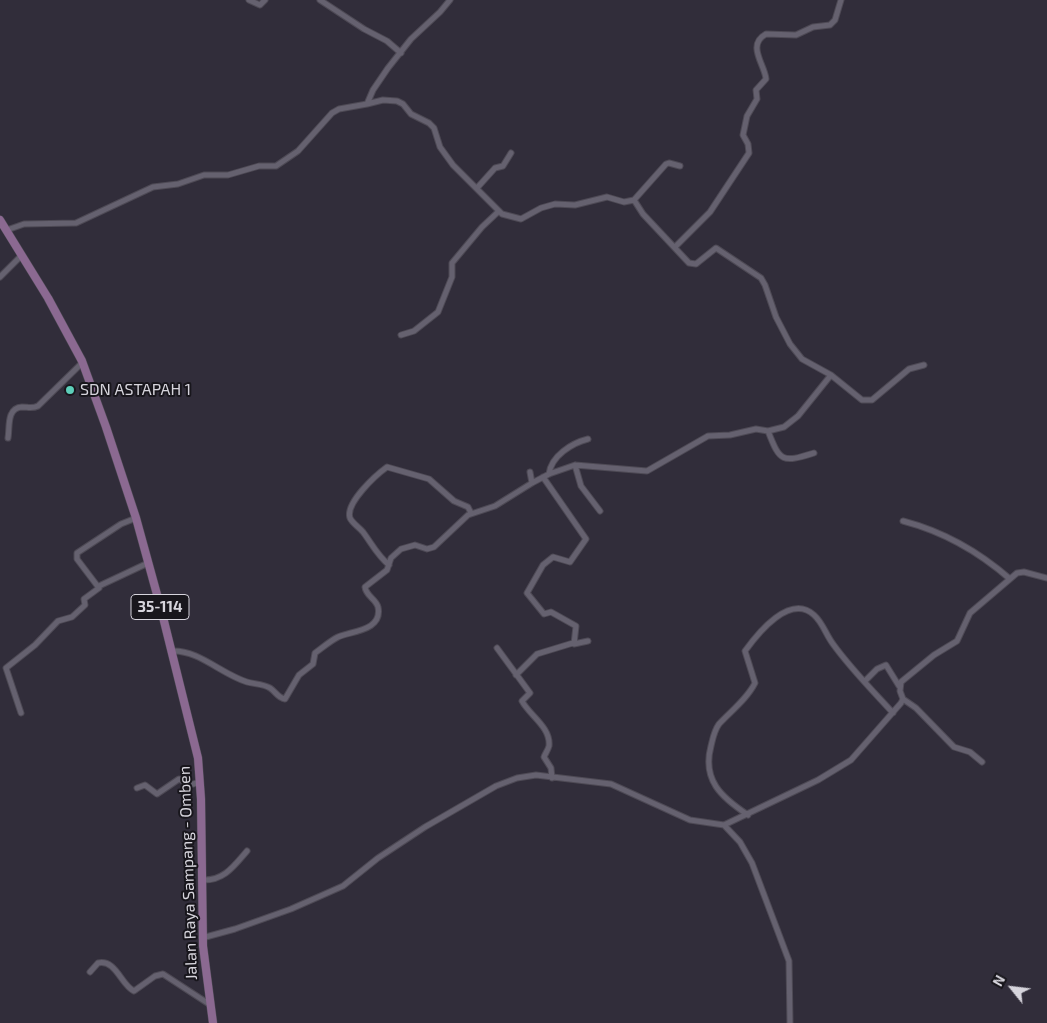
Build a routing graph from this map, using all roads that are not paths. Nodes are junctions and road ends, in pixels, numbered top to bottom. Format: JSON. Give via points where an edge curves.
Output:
{"nodes":[{"id":1,"x":249,"y":0,"type":"edge"},
{"id":2,"x":265,"y":0,"type":"edge"},
{"id":3,"x":320,"y":0,"type":"edge"},
{"id":4,"x":450,"y":0,"type":"edge"},
{"id":5,"x":841,"y":0,"type":"edge"},
{"id":6,"x":401,"y":53,"type":"junction"},
{"id":7,"x":367,"y":104,"type":"junction"},
{"id":8,"x":511,"y":153,"type":"dead end"},
{"id":9,"x":680,"y":166,"type":"dead end"},
{"id":10,"x":477,"y":188,"type":"junction"},
{"id":11,"x":634,"y":200,"type":"junction"},
{"id":12,"x":499,"y":211,"type":"junction"},
{"id":13,"x":0,"y":220,"type":"edge"},
{"id":14,"x":7,"y":230,"type":"junction"},
{"id":15,"x":676,"y":247,"type":"junction"},
{"id":16,"x":23,"y":254,"type":"junction"},
{"id":17,"x":0,"y":276,"type":"edge"},
{"id":18,"x":401,"y":335,"type":"dead end"},
{"id":19,"x":82,"y":363,"type":"junction"},
{"id":20,"x":924,"y":365,"type":"dead end"},
{"id":21,"x":831,"y":376,"type":"junction"},
{"id":22,"x":768,"y":431,"type":"junction"},
{"id":23,"x":8,"y":438,"type":"dead end"},
{"id":24,"x":588,"y":439,"type":"dead end"},
{"id":25,"x":814,"y":453,"type":"dead end"},
{"id":26,"x":575,"y":465,"type":"junction"},
{"id":27,"x":530,"y":472,"type":"dead end"},
{"id":28,"x":546,"y":475,"type":"junction"},
{"id":29,"x":532,"y":484,"type":"junction"},
{"id":30,"x":600,"y":511,"type":"dead end"},
{"id":31,"x":471,"y":512,"type":"junction"},
{"id":32,"x":136,"y":518,"type":"junction"},
{"id":33,"x":903,"y":521,"type":"dead end"},
{"id":34,"x":148,"y":563,"type":"junction"},
{"id":35,"x":389,"y":565,"type":"junction"},
{"id":36,"x":1047,"y":578,"type":"edge"},
{"id":37,"x":1010,"y":579,"type":"junction"},
{"id":38,"x":99,"y":586,"type":"junction"},
{"id":39,"x":588,"y":641,"type":"dead end"},
{"id":40,"x":573,"y":643,"type":"junction"},
{"id":41,"x":497,"y":648,"type":"dead end"},
{"id":42,"x":172,"y":651,"type":"junction"},
{"id":43,"x":516,"y":675,"type":"junction"},
{"id":44,"x":865,"y":681,"type":"junction"},
{"id":45,"x":899,"y":686,"type":"junction"},
{"id":46,"x":903,"y":699,"type":"junction"},
{"id":47,"x":22,"y":713,"type":"dead end"},
{"id":48,"x":893,"y":713,"type":"junction"},
{"id":49,"x":982,"y":762,"type":"dead end"},
{"id":50,"x":552,"y":778,"type":"junction"},
{"id":51,"x":200,"y":782,"type":"junction"},
{"id":52,"x":137,"y":788,"type":"dead end"},
{"id":53,"x":748,"y":815,"type":"junction"},
{"id":54,"x":724,"y":825,"type":"junction"},
{"id":55,"x":247,"y":851,"type":"dead end"},
{"id":56,"x":202,"y":880,"type":"junction"},
{"id":57,"x":202,"y":938,"type":"junction"},
{"id":58,"x":90,"y":972,"type":"dead end"},
{"id":59,"x":209,"y":1004,"type":"junction"},
{"id":60,"x":213,"y":1023,"type":"edge"},
{"id":61,"x":790,"y":1023,"type":"edge"}],
"edges":[{"from":1,"to":2,"type":"street","via":[[260,6]]},
{"from":3,"to":6,"type":"street"},
{"from":4,"to":6,"type":"street"},
{"from":5,"to":15,"type":"street","via":[[830,26],[813,26],[796,35],[766,34],[760,40],[758,56],[766,79],[756,90],[757,99],[747,116],[743,135],[749,153],[710,212]]},
{"from":6,"to":7,"type":"street","via":[[379,80]]},
{"from":7,"to":10,"type":"street","via":[[397,101],[411,114],[429,122],[445,156]]},
{"from":7,"to":14,"type":"street","via":[[332,113],[298,150],[276,166],[256,167],[228,175],[204,175],[178,184],[153,187],[76,223],[24,224]]},
{"from":8,"to":10,"type":"street","via":[[503,166],[495,168]]},
{"from":9,"to":11,"type":"street","via":[[666,164]]},
{"from":10,"to":12,"type":"street"},
{"from":11,"to":12,"type":"street","via":[[624,202],[607,197],[575,205],[554,204],[521,219]]},
{"from":11,"to":15,"type":"street","via":[[643,214]]},
{"from":12,"to":18,"type":"street","via":[[452,263],[452,277],[438,312],[414,331]]},
{"from":13,"to":14,"type":"main road","name":"Jalan Raya Sampang - Omben","number":"35-114"},
{"from":14,"to":16,"type":"main road","name":"Jalan Raya Sampang - Omben","number":"35-114"},
{"from":15,"to":21,"type":"street","via":[[694,265],[718,248],[761,278],[790,344],[802,359]]},
{"from":16,"to":17,"type":"street"},
{"from":16,"to":19,"type":"main road","name":"Jalan Raya Sampang - Omben","number":"35-114"},
{"from":19,"to":23,"type":"street","via":[[38,406],[14,411],[9,420]]},
{"from":19,"to":32,"type":"main road","name":"Jalan Raya Sampang - Omben","number":"35-114"},
{"from":20,"to":21,"type":"street","via":[[908,369],[867,401]]},
{"from":21,"to":22,"type":"street","via":[[798,416],[780,429]]},
{"from":22,"to":25,"type":"street","via":[[777,451],[786,459],[794,460]]},
{"from":22,"to":26,"type":"street","via":[[756,429],[708,436],[647,471]]},
{"from":24,"to":28,"type":"street","via":[[559,456]]},
{"from":26,"to":28,"type":"street"},
{"from":26,"to":30,"type":"street","via":[[581,486]]},
{"from":27,"to":29,"type":"street"},
{"from":28,"to":29,"type":"street"},
{"from":28,"to":40,"type":"street","via":[[586,539],[570,562],[553,557],[543,565],[527,593],[544,614],[551,612],[576,626]]},
{"from":29,"to":31,"type":"street","via":[[495,506]]},
{"from":31,"to":35,"type":"street","via":[[434,547],[406,546],[393,556]]},
{"from":31,"to":35,"type":"street","via":[[429,479],[387,467],[353,502],[349,512],[351,520],[361,529],[374,551]]},
{"from":32,"to":34,"type":"main road","name":"Jalan Raya Sampang - Omben","number":"35-114"},
{"from":32,"to":38,"type":"street","via":[[77,553],[77,559]]},
{"from":33,"to":37,"type":"street","via":[[940,532],[982,555]]},
{"from":34,"to":38,"type":"street"},
{"from":34,"to":42,"type":"main road","name":"Jalan Raya Sampang - Omben","number":"35-114"},
{"from":35,"to":42,"type":"street","via":[[365,588],[377,604],[375,622],[358,632],[336,638],[315,653],[313,664],[299,675],[285,699],[268,687],[210,666],[195,655]]},
{"from":36,"to":37,"type":"street","via":[[1020,572]]},
{"from":37,"to":45,"type":"street","via":[[970,613],[957,641],[907,676]]},
{"from":38,"to":47,"type":"street","via":[[84,599],[83,609],[58,621],[6,668]]},
{"from":39,"to":40,"type":"street","via":[[578,645]]},
{"from":40,"to":43,"type":"street","via":[[537,654]]},
{"from":41,"to":43,"type":"street"},
{"from":42,"to":51,"type":"main road","name":"Jalan Raya Sampang - Omben","number":"35-114","via":[[195,745]]},
{"from":43,"to":50,"type":"street","via":[[530,693],[523,702],[538,719],[548,740],[549,747],[544,757],[551,768]]},
{"from":44,"to":45,"type":"street","via":[[886,665]]},
{"from":44,"to":48,"type":"street"},
{"from":44,"to":53,"type":"street","via":[[808,611],[793,608],[780,615],[754,639],[745,655],[755,683],[717,727],[707,763],[719,790],[737,809]]},
{"from":45,"to":46,"type":"street"},
{"from":46,"to":48,"type":"street"},
{"from":46,"to":49,"type":"street","via":[[954,747],[970,752]]},
{"from":48,"to":53,"type":"street","via":[[851,760]]},
{"from":50,"to":54,"type":"street","via":[[611,784],[690,820]]},
{"from":50,"to":57,"type":"street","via":[[530,776],[496,786],[392,848],[343,886],[291,909]]},
{"from":51,"to":52,"type":"street","via":[[190,785],[179,779],[158,794],[145,785]]},
{"from":51,"to":56,"type":"main road","name":"Jalan Raya Sampang - Omben","number":"35-114"},
{"from":53,"to":54,"type":"street"},
{"from":54,"to":61,"type":"street","via":[[740,842],[752,863],[789,961]]},
{"from":55,"to":56,"type":"street","via":[[215,880]]},
{"from":56,"to":57,"type":"main road","name":"Jalan Raya Sampang - Omben","number":"35-114"},
{"from":57,"to":59,"type":"main road","name":"Jalan Raya Sampang - Omben","number":"35-114"},
{"from":58,"to":59,"type":"street","via":[[98,963],[106,964],[119,973],[129,989],[134,991],[163,974]]},
{"from":59,"to":60,"type":"main road","name":"Jalan Raya Sampang - Omben","number":"35-114"}]}
